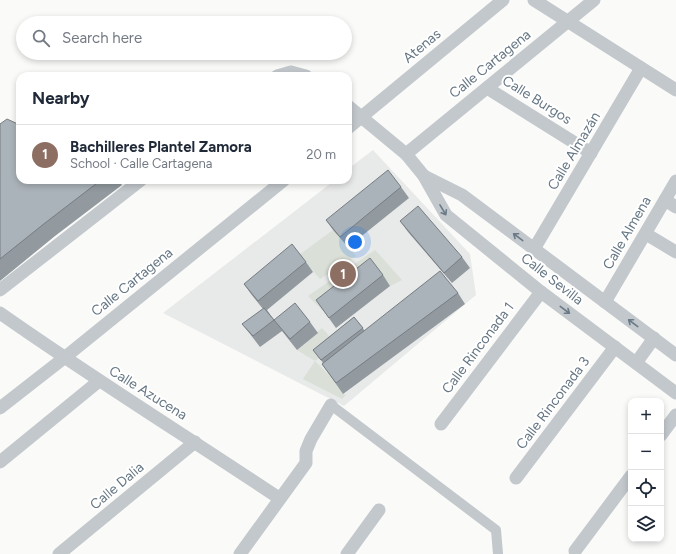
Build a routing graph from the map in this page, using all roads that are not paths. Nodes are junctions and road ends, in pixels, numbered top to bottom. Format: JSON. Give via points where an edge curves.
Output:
{"nodes":[{"id":1,"x":503,"y":0,"type":"edge"},
{"id":2,"x":534,"y":0,"type":"edge"},
{"id":3,"x":594,"y":0,"type":"edge"},
{"id":4,"x":567,"y":21,"type":"junction"},
{"id":5,"x":641,"y":68,"type":"junction"},
{"id":6,"x":487,"y":88,"type":"junction"},
{"id":7,"x":676,"y":90,"type":"edge"},
{"id":8,"x":352,"y":109,"type":"edge"},
{"id":9,"x":362,"y":117,"type":"junction"},
{"id":10,"x":352,"y":125,"type":"edge"},
{"id":11,"x":591,"y":153,"type":"junction"},
{"id":12,"x":406,"y":154,"type":"junction"},
{"id":13,"x":424,"y":176,"type":"junction"},
{"id":14,"x":676,"y":181,"type":"edge"},
{"id":15,"x":136,"y":184,"type":"edge"},
{"id":16,"x":279,"y":184,"type":"edge"},
{"id":17,"x":670,"y":204,"type":"edge"},
{"id":18,"x":646,"y":234,"type":"junction"},
{"id":19,"x":534,"y":249,"type":"junction"},
{"id":20,"x":676,"y":252,"type":"edge"},
{"id":21,"x":0,"y":290,"type":"edge"},
{"id":22,"x":541,"y":292,"type":"junction"},
{"id":23,"x":605,"y":302,"type":"junction"},
{"id":24,"x":0,"y":313,"type":"edge"},
{"id":25,"x":654,"y":338,"type":"junction"},
{"id":26,"x":615,"y":347,"type":"junction"},
{"id":27,"x":676,"y":354,"type":"edge"},
{"id":28,"x":64,"y":358,"type":"junction"},
{"id":29,"x":636,"y":363,"type":"junction"},
{"id":30,"x":99,"y":381,"type":"junction"},
{"id":31,"x":676,"y":393,"type":"edge"},
{"id":32,"x":332,"y":405,"type":"joint"},
{"id":33,"x":0,"y":408,"type":"edge"},
{"id":34,"x":676,"y":415,"type":"edge"},
{"id":35,"x":441,"y":424,"type":"dead end"},
{"id":36,"x":662,"y":434,"type":"edge"},
{"id":37,"x":195,"y":442,"type":"junction"},
{"id":38,"x":0,"y":462,"type":"edge"},
{"id":39,"x":516,"y":478,"type":"dead end"},
{"id":40,"x":628,"y":480,"type":"edge"},
{"id":41,"x":279,"y":498,"type":"junction"},
{"id":42,"x":379,"y":510,"type":"dead end"},
{"id":43,"x":575,"y":551,"type":"dead end"},
{"id":44,"x":59,"y":554,"type":"edge"},
{"id":45,"x":240,"y":554,"type":"edge"},
{"id":46,"x":347,"y":554,"type":"edge"},
{"id":47,"x":498,"y":554,"type":"edge"}],
"edges":[{"from":1,"to":9,"type":"street","name":"Atenas"},
{"from":2,"to":4,"type":"street"},
{"from":3,"to":4,"type":"street","name":"Calle Cartagena"},
{"from":4,"to":5,"type":"street"},
{"from":4,"to":6,"type":"street","name":"Calle Cartagena"},
{"from":5,"to":7,"type":"street"},
{"from":5,"to":11,"type":"street","name":"Calle Almazán"},
{"from":6,"to":11,"type":"street","name":"Calle Burgos"},
{"from":6,"to":12,"type":"street","name":"Calle Cartagena"},
{"from":8,"to":9,"type":"street","name":"Calle Sevilla"},
{"from":9,"to":10,"type":"street"},
{"from":9,"to":12,"type":"street","name":"Calle Sevilla"},
{"from":11,"to":19,"type":"street","name":"Calle Almazán"},
{"from":12,"to":13,"type":"street","name":"Calle Sevilla"},
{"from":19,"to":13,"type":"street","name":"Calle Sevilla","one_way":true,"via":[[462,195]]},
{"from":13,"to":22,"type":"street","name":"Calle Sevilla","one_way":true,"via":[[446,215]]},
{"from":14,"to":17,"type":"street","name":"Calle Almena"},
{"from":15,"to":21,"type":"street"},
{"from":16,"to":28,"type":"street","name":"Calle Cartagena"},
{"from":17,"to":18,"type":"street","name":"Calle Almena"},
{"from":18,"to":20,"type":"street"},
{"from":18,"to":23,"type":"street","name":"Calle Almena"},
{"from":19,"to":23,"type":"street","name":"Calle Sevilla"},
{"from":22,"to":26,"type":"street","name":"Calle Sevilla","one_way":true},
{"from":22,"to":35,"type":"street","name":"Calle Rinconada 1"},
{"from":25,"to":23,"type":"street","name":"Calle Sevilla","one_way":true},
{"from":24,"to":28,"type":"street","name":"Calle Azucena"},
{"from":25,"to":27,"type":"street","name":"Calle Sevilla"},
{"from":25,"to":29,"type":"street"},
{"from":26,"to":29,"type":"street","name":"Calle Sevilla"},
{"from":26,"to":39,"type":"street","name":"Calle Rinconada 3"},
{"from":28,"to":30,"type":"street","name":"Calle Azucena"},
{"from":28,"to":33,"type":"street","name":"Calle Cartagena"},
{"from":29,"to":31,"type":"street","name":"Calle Sevilla"},
{"from":30,"to":37,"type":"street","name":"Calle Azucena"},
{"from":30,"to":38,"type":"street"},
{"from":32,"to":41,"type":"street","via":[[311,439],[306,451],[306,463]]},
{"from":32,"to":47,"type":"street","via":[[496,530]]},
{"from":34,"to":36,"type":"street"},
{"from":37,"to":41,"type":"street","name":"Calle Azucena"},
{"from":37,"to":44,"type":"street","name":"Calle Dalia"},
{"from":40,"to":43,"type":"street"},
{"from":41,"to":45,"type":"street"},
{"from":42,"to":46,"type":"street"}]}
